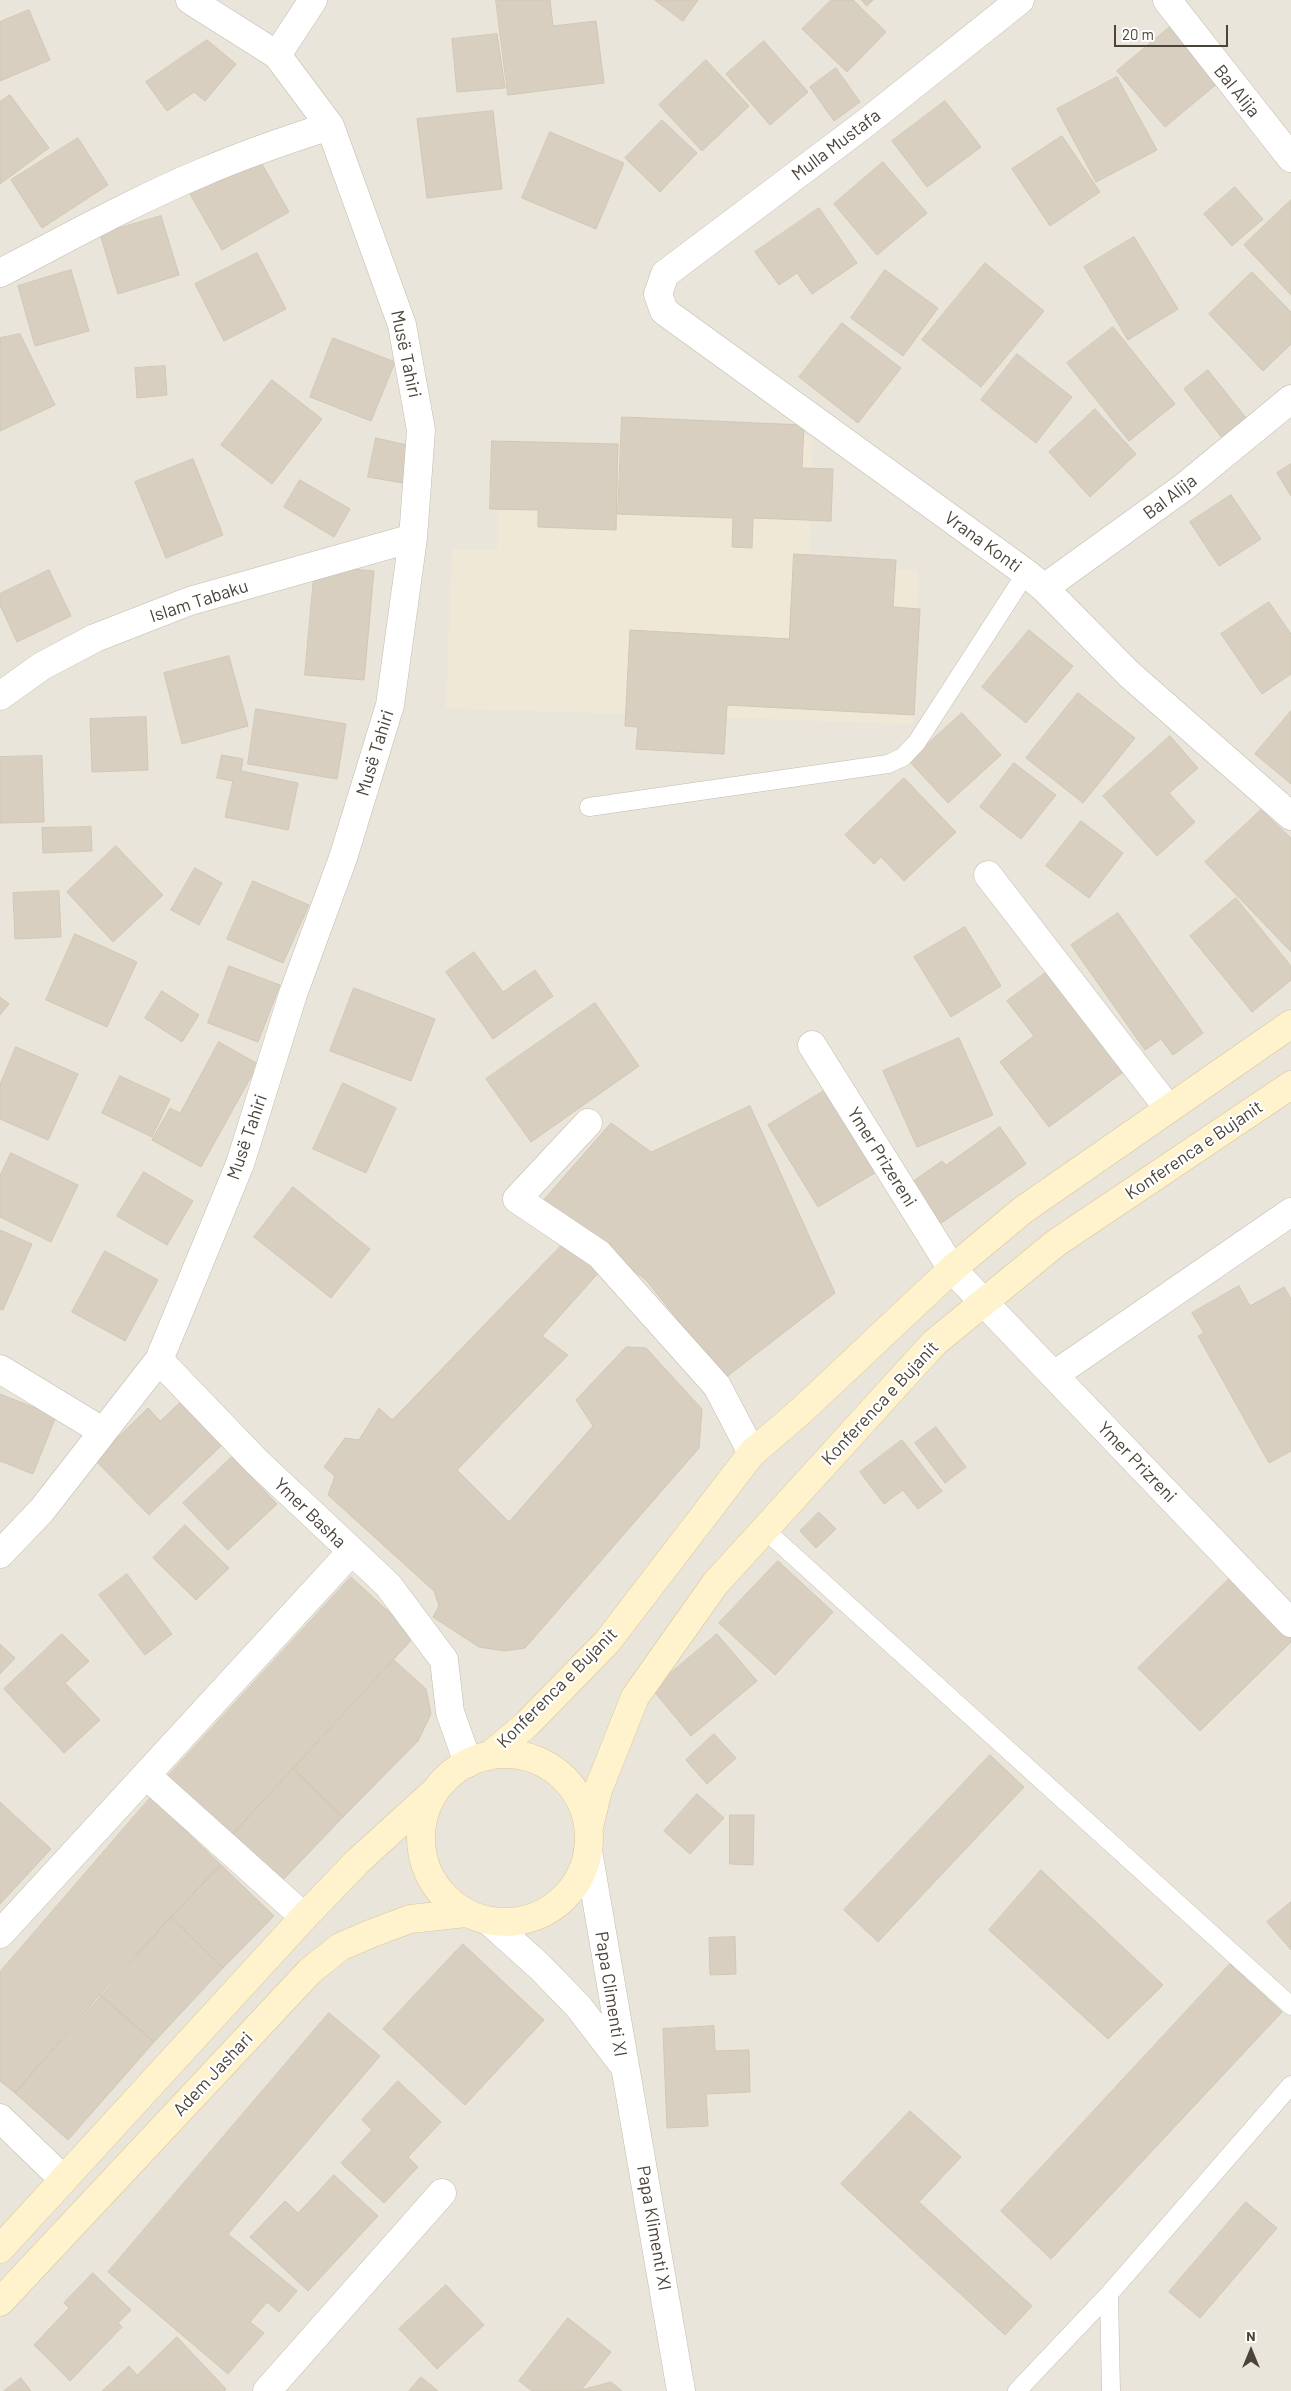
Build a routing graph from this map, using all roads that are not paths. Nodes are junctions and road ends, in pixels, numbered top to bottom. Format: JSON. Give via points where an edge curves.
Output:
{"nodes":[{"id":1,"x":190,"y":0,"type":"edge"},
{"id":2,"x":313,"y":0,"type":"edge"},
{"id":3,"x":1020,"y":0,"type":"edge"},
{"id":4,"x":1167,"y":0,"type":"edge"},
{"id":5,"x":277,"y":55,"type":"junction"},
{"id":6,"x":330,"y":126,"type":"junction"},
{"id":7,"x":1291,"y":158,"type":"edge"},
{"id":8,"x":0,"y":273,"type":"edge"},
{"id":9,"x":658,"y":294,"type":"joint"},
{"id":10,"x":1291,"y":400,"type":"edge"},
{"id":11,"x":413,"y":538,"type":"junction"},
{"id":12,"x":1035,"y":581,"type":"junction"},
{"id":13,"x":0,"y":696,"type":"edge"},
{"id":14,"x":589,"y":807,"type":"dead end"},
{"id":15,"x":1291,"y":816,"type":"edge"},
{"id":16,"x":988,"y":875,"type":"dead end"},
{"id":17,"x":1291,"y":1024,"type":"edge"},
{"id":18,"x":812,"y":1045,"type":"dead end"},
{"id":19,"x":1291,"y":1085,"type":"edge"},
{"id":20,"x":1168,"y":1108,"type":"junction"},
{"id":21,"x":588,"y":1123,"type":"dead end"},
{"id":22,"x":1291,"y":1212,"type":"edge"},
{"id":23,"x":952,"y":1269,"type":"junction"},
{"id":24,"x":984,"y":1301,"type":"junction"},
{"id":25,"x":159,"y":1360,"type":"junction"},
{"id":26,"x":0,"y":1369,"type":"edge"},
{"id":27,"x":1054,"y":1375,"type":"junction"},
{"id":28,"x":102,"y":1431,"type":"junction"},
{"id":29,"x":752,"y":1453,"type":"junction"},
{"id":30,"x":764,"y":1529,"type":"junction"},
{"id":31,"x":351,"y":1552,"type":"junction"},
{"id":32,"x":0,"y":1554,"type":"edge"},
{"id":33,"x":1291,"y":1623,"type":"edge"},
{"id":34,"x":479,"y":1759,"type":"junction"},
{"id":35,"x":146,"y":1775,"type":"junction"},
{"id":36,"x":435,"y":1791,"type":"junction"},
{"id":37,"x":589,"y":1839,"type":"junction"},
{"id":38,"x":304,"y":1917,"type":"junction"},
{"id":39,"x":478,"y":1917,"type":"junction"},
{"id":40,"x":0,"y":1934,"type":"edge"},
{"id":41,"x":1291,"y":2006,"type":"edge"},
{"id":42,"x":624,"y":2065,"type":"junction"},
{"id":43,"x":1291,"y":2085,"type":"edge"},
{"id":44,"x":0,"y":2118,"type":"edge"},
{"id":45,"x":63,"y":2179,"type":"junction"},
{"id":46,"x":442,"y":2193,"type":"dead end"},
{"id":47,"x":0,"y":2249,"type":"edge"},
{"id":48,"x":1108,"y":2294,"type":"junction"},
{"id":49,"x":0,"y":2302,"type":"edge"},
{"id":50,"x":267,"y":2391,"type":"edge"},
{"id":51,"x":681,"y":2391,"type":"edge"},
{"id":52,"x":1017,"y":2391,"type":"edge"},
{"id":53,"x":1111,"y":2391,"type":"edge"}],
"edges":[{"from":1,"to":5,"type":"street","name":"Musë Tahiri"},
{"from":2,"to":5,"type":"street"},
{"from":3,"to":9,"type":"street","name":"Mulla Mustafa","via":[[867,122],[666,274]]},
{"from":4,"to":7,"type":"street","name":"Bal Alija"},
{"from":5,"to":6,"type":"street","name":"Musë Tahiri"},
{"from":6,"to":8,"type":"street","via":[[199,174],[128,206]]},
{"from":6,"to":11,"type":"street","name":"Musë Tahiri","via":[[402,325],[422,430]]},
{"from":9,"to":12,"type":"street","name":"Vrana Konti","via":[[664,311]]},
{"from":10,"to":12,"type":"street","name":"Bal Alija","via":[[1184,487]]},
{"from":11,"to":13,"type":"street","name":"Islam Tabaku","via":[[190,601],[95,638],[42,666]]},
{"from":11,"to":25,"type":"street","name":"Musë Tahiri","via":[[388,714],[240,1164]]},
{"from":12,"to":14,"type":"lane","via":[[903,757],[888,764]]},
{"from":12,"to":15,"type":"street","name":"Vrana Konti","via":[[1129,674]]},
{"from":16,"to":20,"type":"street"},
{"from":17,"to":20,"type":"main road","name":"Konferenca e Bujanit"},
{"from":18,"to":23,"type":"street","name":"Ymer Prizereni"},
{"from":19,"to":24,"type":"main road","name":"Konferenca e Bujanit","via":[[1056,1243]]},
{"from":20,"to":23,"type":"main road","name":"Konferenca e Bujanit","via":[[1023,1210]]},
{"from":21,"to":29,"type":"street","via":[[517,1200],[599,1254],[717,1386]]},
{"from":22,"to":27,"type":"street"},
{"from":23,"to":24,"type":"street","name":"Ymer Prizereni"},
{"from":23,"to":29,"type":"main road","name":"Konferenca e Bujanit"},
{"from":24,"to":27,"type":"street","name":"Ymer Prizreni"},
{"from":24,"to":30,"type":"main road","name":"Konferenca e Bujanit","via":[[934,1343]]},
{"from":25,"to":28,"type":"street"},
{"from":25,"to":31,"type":"street","name":"Ymer Basha","via":[[257,1462]]},
{"from":26,"to":28,"type":"street"},
{"from":27,"to":33,"type":"street","name":"Ymer Prizreni"},
{"from":28,"to":32,"type":"street","via":[[42,1510]]},
{"from":29,"to":34,"type":"main road","name":"Konferenca e Bujanit","via":[[608,1642],[527,1724]]},
{"from":30,"to":37,"type":"main road","name":"Konferenca e Bujanit","via":[[715,1584],[635,1697],[598,1790]]},
{"from":30,"to":41,"type":"lane"},
{"from":31,"to":34,"type":"street","name":"Ymer Basha","via":[[388,1585],[444,1660],[450,1712]]},
{"from":31,"to":35,"type":"street"},
{"from":34,"to":36,"type":"main road","via":[[450,1775]]},
{"from":34,"to":37,"type":"main road","via":[[519,1756],[555,1770],[583,1805]]},
{"from":35,"to":38,"type":"street"},
{"from":35,"to":40,"type":"street"},
{"from":36,"to":38,"type":"main road","via":[[358,1861]]},
{"from":36,"to":39,"type":"main road","via":[[425,1812],[421,1836],[423,1859],[432,1880],[447,1899]]},
{"from":37,"to":39,"type":"main road","via":[[582,1873],[570,1892],[554,1907],[534,1917],[512,1922]]},
{"from":37,"to":42,"type":"street","name":"Papa Climenti XI"},
{"from":38,"to":45,"type":"main road"},
{"from":39,"to":42,"type":"street","name":"Papa Climenti XI","via":[[539,1966],[578,2006]]},
{"from":39,"to":49,"type":"main road","name":"Adem Jashari","via":[[410,1919],[340,1948],[310,1971]]},
{"from":42,"to":51,"type":"street","name":"Papa Klimenti XI"},
{"from":43,"to":48,"type":"lane"},
{"from":44,"to":45,"type":"street"},
{"from":45,"to":47,"type":"main road"},
{"from":46,"to":50,"type":"street"},
{"from":48,"to":52,"type":"lane"},
{"from":48,"to":53,"type":"lane"}]}
